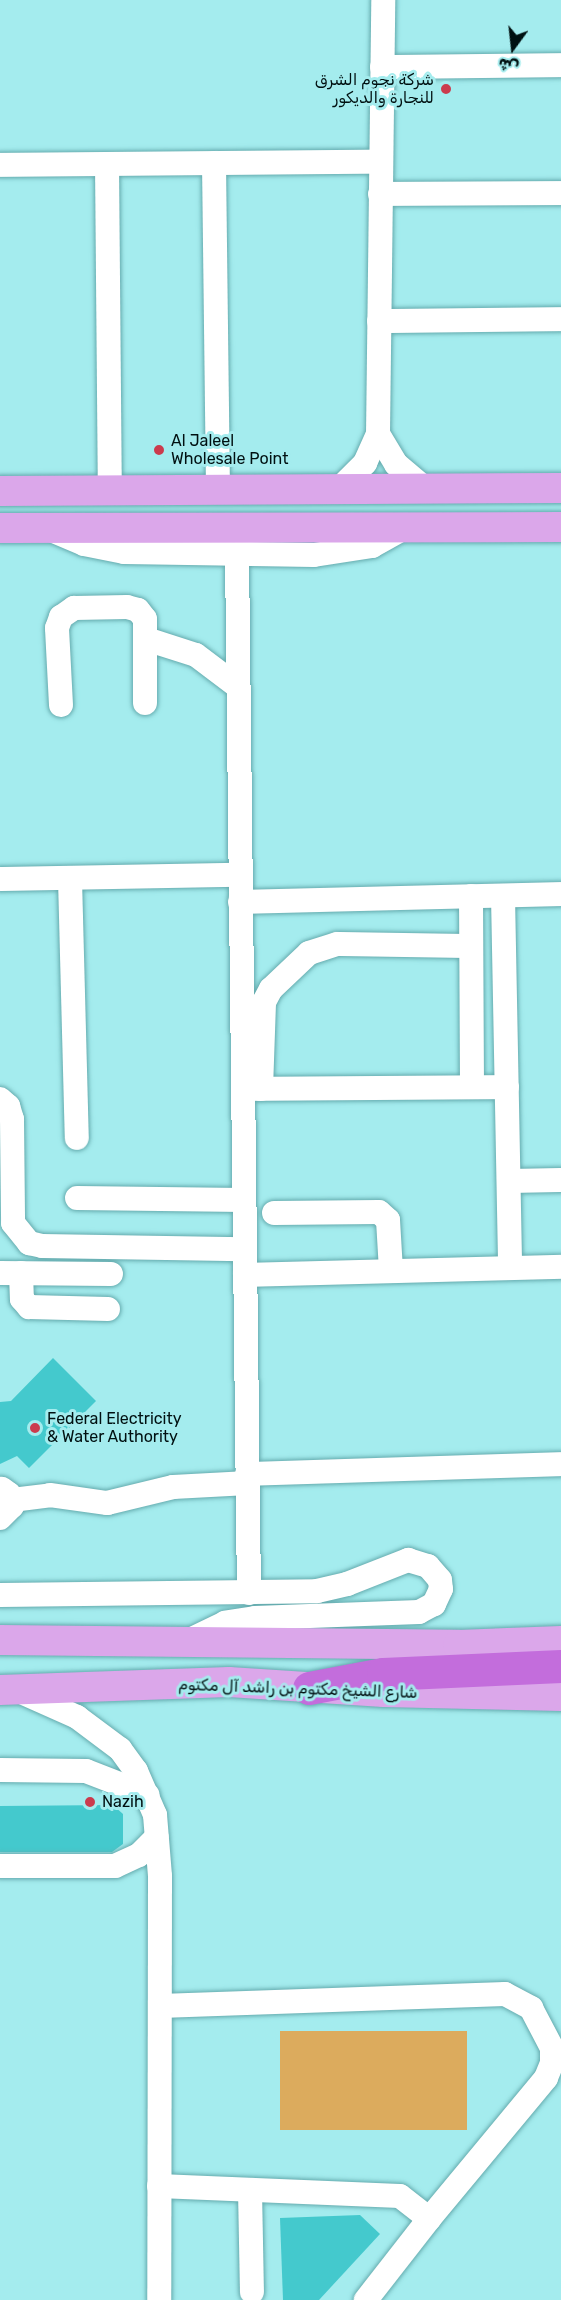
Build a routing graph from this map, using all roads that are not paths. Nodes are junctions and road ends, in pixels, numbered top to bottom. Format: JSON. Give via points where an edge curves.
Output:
{"nodes":[{"id":1,"x":383,"y":0,"type":"edge"},
{"id":2,"x":561,"y":64,"type":"edge"},
{"id":3,"x":382,"y":67,"type":"junction"},
{"id":4,"x":381,"y":162,"type":"junction"},
{"id":5,"x":214,"y":163,"type":"junction"},
{"id":6,"x":106,"y":164,"type":"junction"},
{"id":7,"x":0,"y":165,"type":"edge"},
{"id":8,"x":561,"y":193,"type":"edge"},
{"id":9,"x":380,"y":194,"type":"junction"},
{"id":10,"x":561,"y":319,"type":"edge"},
{"id":11,"x":379,"y":321,"type":"junction"},
{"id":12,"x":378,"y":434,"type":"junction"},
{"id":13,"x":342,"y":486,"type":"junction"},
{"id":14,"x":422,"y":486,"type":"junction"},
{"id":15,"x":297,"y":487,"type":"junction"},
{"id":16,"x":218,"y":488,"type":"junction"},
{"id":17,"x":561,"y":488,"type":"edge"},
{"id":18,"x":110,"y":490,"type":"junction"},
{"id":19,"x":0,"y":491,"type":"edge"},
{"id":20,"x":406,"y":527,"type":"junction"},
{"id":21,"x":561,"y":527,"type":"edge"},
{"id":22,"x":0,"y":528,"type":"edge"},
{"id":23,"x":46,"y":528,"type":"junction"},
{"id":24,"x":95,"y":528,"type":"junction"},
{"id":25,"x":237,"y":554,"type":"junction"},
{"id":26,"x":146,"y":639,"type":"junction"},
{"id":27,"x":237,"y":686,"type":"junction"},
{"id":28,"x":145,"y":703,"type":"dead end"},
{"id":29,"x":61,"y":705,"type":"dead end"},
{"id":30,"x":240,"y":875,"type":"junction"},
{"id":31,"x":0,"y":879,"type":"edge"},
{"id":32,"x":70,"y":879,"type":"junction"},
{"id":33,"x":561,"y":894,"type":"edge"},
{"id":34,"x":471,"y":896,"type":"junction"},
{"id":35,"x":503,"y":896,"type":"junction"},
{"id":36,"x":240,"y":902,"type":"junction"},
{"id":37,"x":471,"y":946,"type":"junction"},
{"id":38,"x":472,"y":1087,"type":"junction"},
{"id":39,"x":507,"y":1087,"type":"junction"},
{"id":40,"x":252,"y":1089,"type":"junction"},
{"id":41,"x":0,"y":1099,"type":"edge"},
{"id":42,"x":76,"y":1138,"type":"dead end"},
{"id":43,"x":561,"y":1180,"type":"edge"},
{"id":44,"x":509,"y":1182,"type":"junction"},
{"id":45,"x":77,"y":1198,"type":"dead end"},
{"id":46,"x":244,"y":1200,"type":"junction"},
{"id":47,"x":274,"y":1213,"type":"dead end"},
{"id":48,"x":8,"y":1229,"type":"edge"},
{"id":49,"x":244,"y":1249,"type":"junction"},
{"id":50,"x":561,"y":1267,"type":"edge"},
{"id":51,"x":510,"y":1268,"type":"junction"},
{"id":52,"x":391,"y":1271,"type":"junction"},
{"id":53,"x":10,"y":1273,"type":"edge"},
{"id":54,"x":111,"y":1274,"type":"dead end"},
{"id":55,"x":245,"y":1275,"type":"junction"},
{"id":56,"x":108,"y":1309,"type":"dead end"},
{"id":57,"x":561,"y":1464,"type":"edge"},
{"id":58,"x":248,"y":1479,"type":"junction"},
{"id":59,"x":4,"y":1502,"type":"edge"},
{"id":60,"x":249,"y":1593,"type":"junction"},
{"id":61,"x":0,"y":1595,"type":"edge"},
{"id":62,"x":0,"y":1640,"type":"edge"},
{"id":63,"x":188,"y":1641,"type":"junction"},
{"id":64,"x":561,"y":1641,"type":"edge"},
{"id":65,"x":561,"y":1666,"type":"edge"},
{"id":66,"x":309,"y":1688,"type":"junction"},
{"id":67,"x":7,"y":1690,"type":"edge"},
{"id":68,"x":561,"y":1696,"type":"edge"},
{"id":69,"x":0,"y":1770,"type":"edge"},
{"id":70,"x":148,"y":1795,"type":"junction"},
{"id":71,"x":158,"y":1837,"type":"junction"},
{"id":72,"x":0,"y":1866,"type":"edge"},
{"id":73,"x":160,"y":2006,"type":"junction"},
{"id":74,"x":159,"y":2186,"type":"junction"},
{"id":75,"x":250,"y":2190,"type":"junction"},
{"id":76,"x":429,"y":2219,"type":"junction"},
{"id":77,"x":252,"y":2292,"type":"dead end"},
{"id":78,"x":159,"y":2300,"type":"edge"},
{"id":79,"x":366,"y":2300,"type":"edge"}],
"edges":[{"from":1,"to":3,"type":"street"},
{"from":2,"to":3,"type":"street"},
{"from":3,"to":4,"type":"street"},
{"from":4,"to":5,"type":"street"},
{"from":4,"to":9,"type":"street"},
{"from":5,"to":6,"type":"street"},
{"from":5,"to":16,"type":"street"},
{"from":6,"to":7,"type":"street"},
{"from":6,"to":18,"type":"street"},
{"from":8,"to":9,"type":"street"},
{"from":9,"to":11,"type":"street"},
{"from":10,"to":11,"type":"street"},
{"from":11,"to":12,"type":"street"},
{"from":12,"to":13,"type":"street","via":[[365,463]]},
{"from":12,"to":14,"type":"street","via":[[396,464]]},
{"from":13,"to":14,"type":"main road"},
{"from":13,"to":15,"type":"main road"},
{"from":14,"to":17,"type":"main road"},
{"from":15,"to":16,"type":"main road"},
{"from":15,"to":24,"type":"main road","via":[[286,505],[272,512],[143,515]]},
{"from":16,"to":18,"type":"main road"},
{"from":18,"to":19,"type":"main road"},
{"from":20,"to":21,"type":"main road"},
{"from":20,"to":24,"type":"main road"},
{"from":20,"to":25,"type":"street","via":[[353,551]]},
{"from":22,"to":23,"type":"main road"},
{"from":23,"to":24,"type":"main road"},
{"from":23,"to":25,"type":"street","via":[[84,544],[124,552]]},
{"from":25,"to":27,"type":"street"},
{"from":26,"to":27,"type":"street","via":[[196,655]]},
{"from":26,"to":28,"type":"street"},
{"from":26,"to":29,"type":"street","via":[[145,619],[133,608],[74,608],[64,613],[57,628]]},
{"from":27,"to":30,"type":"street"},
{"from":30,"to":32,"type":"street"},
{"from":30,"to":36,"type":"street"},
{"from":31,"to":32,"type":"street"},
{"from":32,"to":42,"type":"street"},
{"from":33,"to":35,"type":"street"},
{"from":34,"to":35,"type":"street"},
{"from":34,"to":36,"type":"street"},
{"from":34,"to":37,"type":"street"},
{"from":35,"to":39,"type":"street"},
{"from":36,"to":40,"type":"street"},
{"from":37,"to":38,"type":"street"},
{"from":37,"to":40,"type":"street","via":[[337,944],[309,953],[271,989],[264,1002]]},
{"from":38,"to":39,"type":"street"},
{"from":38,"to":40,"type":"street"},
{"from":39,"to":44,"type":"street"},
{"from":40,"to":46,"type":"street"},
{"from":41,"to":48,"type":"street","via":[[8,1106],[12,1119]]},
{"from":43,"to":44,"type":"street"},
{"from":44,"to":51,"type":"street"},
{"from":45,"to":46,"type":"street"},
{"from":46,"to":49,"type":"street"},
{"from":47,"to":52,"type":"street","via":[[379,1212],[388,1221]]},
{"from":48,"to":49,"type":"street","via":[[42,1246]]},
{"from":49,"to":55,"type":"street"},
{"from":50,"to":51,"type":"street"},
{"from":51,"to":52,"type":"street"},
{"from":52,"to":55,"type":"street"},
{"from":53,"to":54,"type":"street"},
{"from":53,"to":56,"type":"street","via":[[29,1307]]},
{"from":55,"to":58,"type":"street"},
{"from":57,"to":58,"type":"street"},
{"from":58,"to":59,"type":"street","via":[[173,1486],[107,1503],[50,1495]]},
{"from":58,"to":60,"type":"street"},
{"from":60,"to":61,"type":"street"},
{"from":60,"to":63,"type":"street","via":[[327,1590],[408,1560],[419,1561],[436,1572],[441,1589],[435,1605],[419,1612],[255,1618],[225,1623]]},
{"from":62,"to":63,"type":"main road"},
{"from":63,"to":64,"type":"main road","via":[[458,1645]]},
{"from":65,"to":66,"type":"highway","via":[[383,1674]]},
{"from":66,"to":67,"type":"main road","name":"شارع الشيخ مكتوم بن راشد آل مكتوم","via":[[203,1682]]},
{"from":66,"to":68,"type":"main road","name":"شارع الشيخ مكتوم بن راشد آل مكتوم"},
{"from":67,"to":70,"type":"street","via":[[100,1731],[136,1771]]},
{"from":69,"to":70,"type":"street","via":[[86,1771]]},
{"from":70,"to":71,"type":"street"},
{"from":71,"to":72,"type":"street","via":[[140,1855],[115,1866]]},
{"from":71,"to":73,"type":"street"},
{"from":73,"to":74,"type":"street"},
{"from":73,"to":76,"type":"street","via":[[505,1994],[531,2008],[552,2048],[546,2078]]},
{"from":74,"to":75,"type":"street"},
{"from":74,"to":78,"type":"street"},
{"from":75,"to":76,"type":"street","via":[[400,2196]]},
{"from":75,"to":77,"type":"street"},
{"from":76,"to":79,"type":"street"}]}
